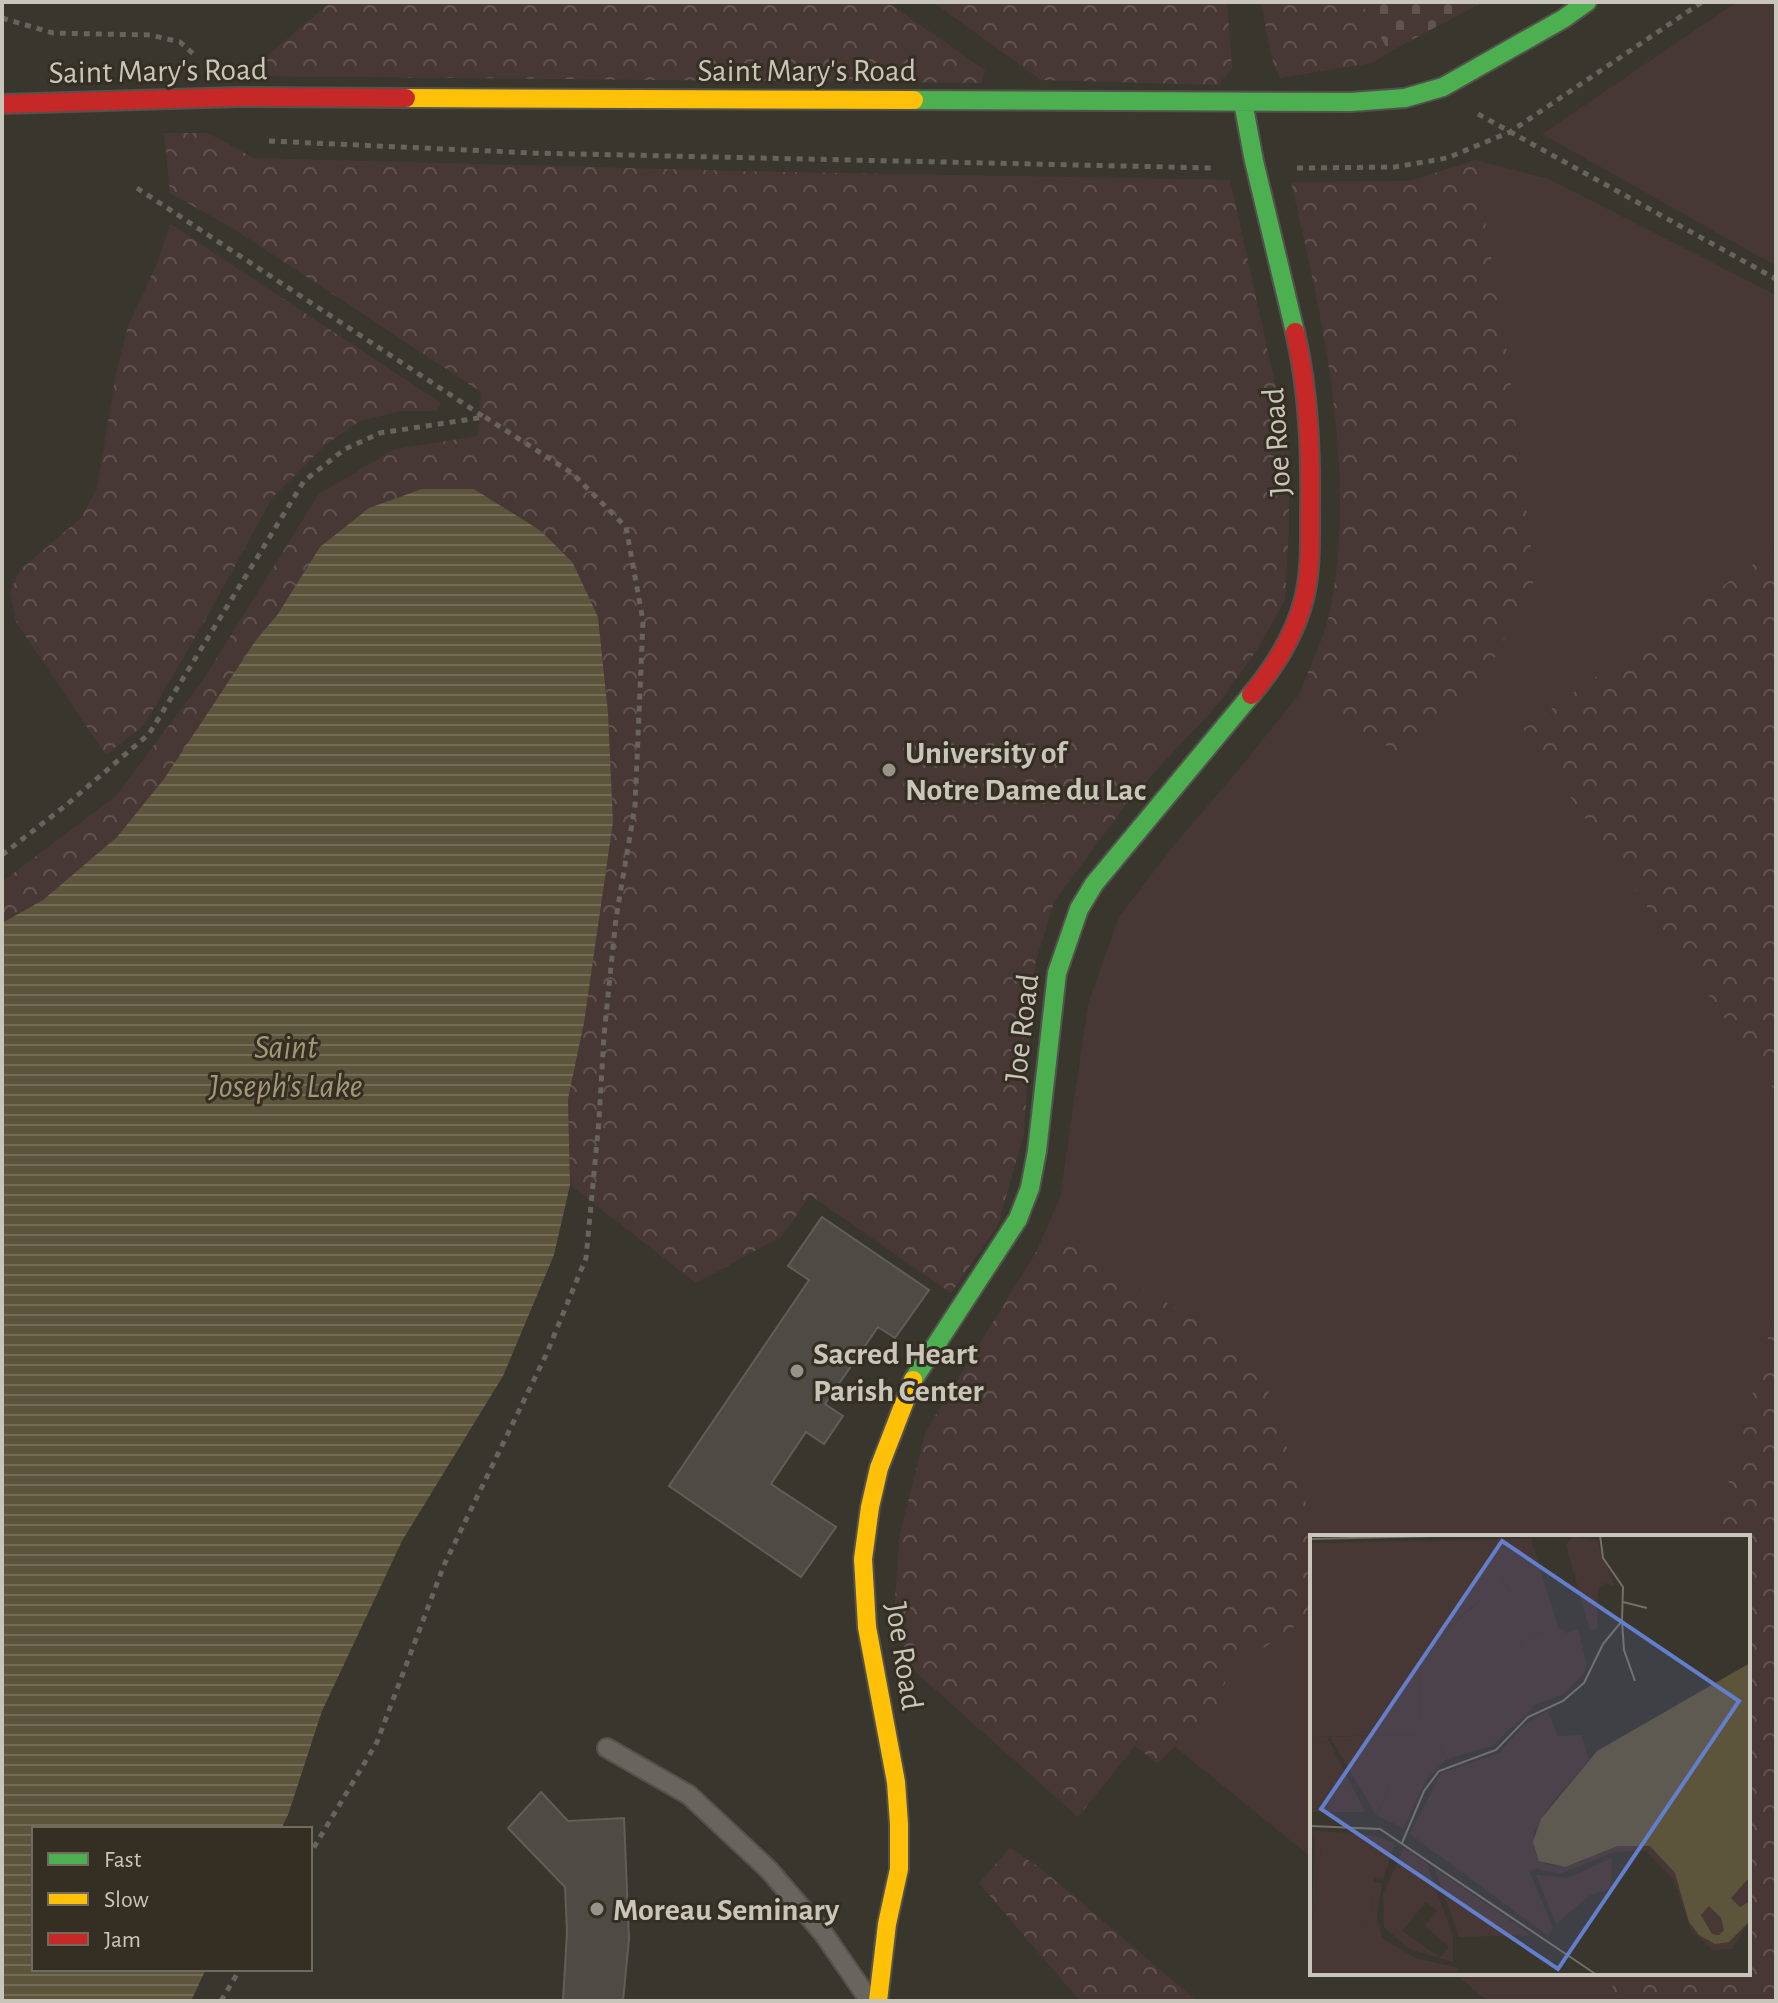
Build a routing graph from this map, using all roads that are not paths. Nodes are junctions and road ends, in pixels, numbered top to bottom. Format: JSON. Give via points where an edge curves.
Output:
{"nodes":[{"id":1,"x":1587,"y":2,"type":"edge"},
{"id":2,"x":1243,"y":102,"type":"junction"},
{"id":3,"x":2,"y":104,"type":"edge"},
{"id":4,"x":607,"y":1748,"type":"dead end"},
{"id":5,"x":870,"y":2001,"type":"edge"},
{"id":6,"x":878,"y":2001,"type":"edge"}],
"edges":[{"from":1,"to":2,"type":"street","name":"Saint Mary's Road","via":[[1443,87],[1405,98]]},
{"from":2,"to":3,"type":"street","name":"Saint Mary's Road","via":[[239,97]]},
{"from":2,"to":6,"type":"street","name":"Joe Road","via":[[1301,358],[1311,446],[1310,571],[1303,603],[1266,677],[1094,884],[1079,909],[1057,973],[1030,1188],[1018,1219],[921,1365],[879,1468],[863,1559],[867,1627],[896,1782],[899,1869]]},
{"from":4,"to":5,"type":"lane","via":[[689,1795],[769,1870],[823,1933]]}]}
